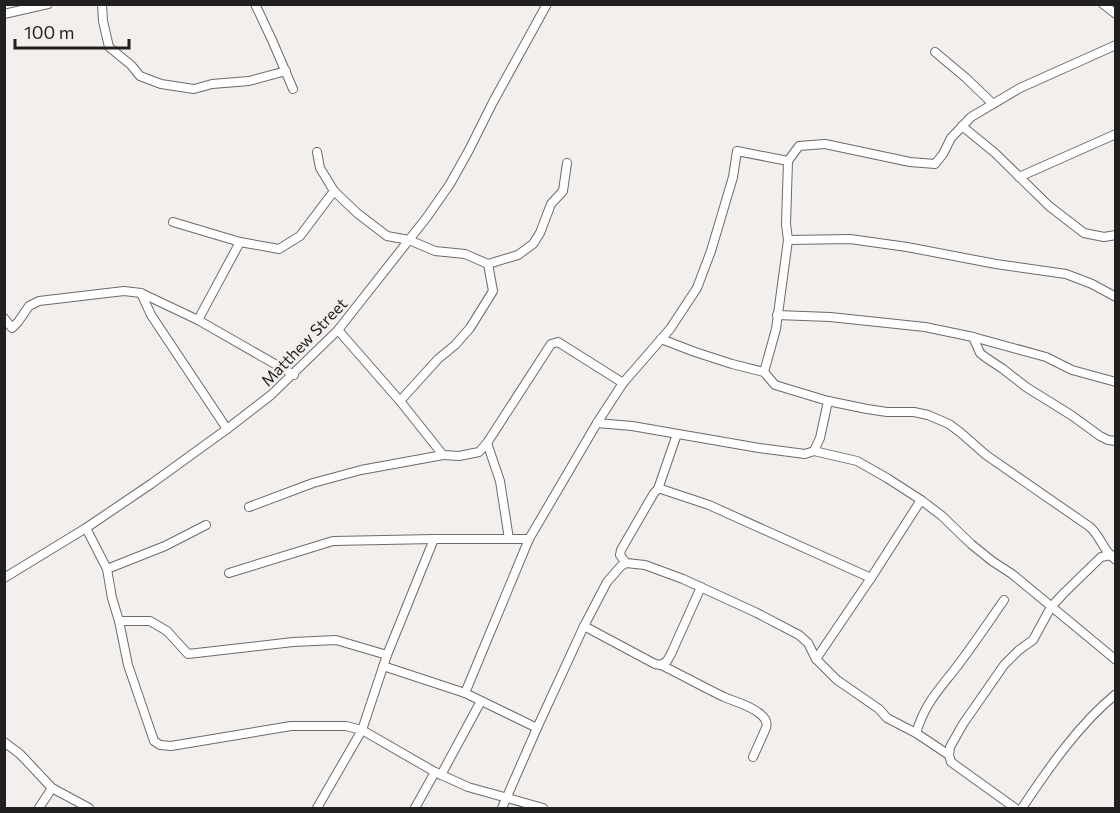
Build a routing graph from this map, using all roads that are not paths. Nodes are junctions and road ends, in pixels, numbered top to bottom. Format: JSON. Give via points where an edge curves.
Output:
{"nodes":[{"id":1,"x":48,"y":4,"type":"edge"},
{"id":2,"x":102,"y":4,"type":"edge"},
{"id":3,"x":255,"y":4,"type":"edge"},
{"id":4,"x":547,"y":4,"type":"edge"},
{"id":5,"x":1102,"y":4,"type":"edge"},
{"id":6,"x":4,"y":14,"type":"edge"},
{"id":7,"x":1116,"y":14,"type":"edge"},
{"id":8,"x":1116,"y":45,"type":"edge"},
{"id":9,"x":935,"y":52,"type":"dead end"},
{"id":10,"x":286,"y":71,"type":"junction"},
{"id":11,"x":293,"y":89,"type":"dead end"},
{"id":12,"x":993,"y":104,"type":"junction"},
{"id":13,"x":962,"y":126,"type":"junction"},
{"id":14,"x":1116,"y":134,"type":"edge"},
{"id":15,"x":317,"y":152,"type":"dead end"},
{"id":16,"x":788,"y":161,"type":"junction"},
{"id":17,"x":567,"y":163,"type":"dead end"},
{"id":18,"x":1020,"y":177,"type":"junction"},
{"id":19,"x":334,"y":191,"type":"junction"},
{"id":20,"x":173,"y":222,"type":"dead end"},
{"id":21,"x":1116,"y":235,"type":"edge"},
{"id":22,"x":410,"y":240,"type":"junction"},
{"id":23,"x":788,"y":240,"type":"junction"},
{"id":24,"x":240,"y":242,"type":"junction"},
{"id":25,"x":489,"y":264,"type":"junction"},
{"id":26,"x":141,"y":292,"type":"junction"},
{"id":27,"x":1116,"y":297,"type":"edge"},
{"id":28,"x":777,"y":315,"type":"junction"},
{"id":29,"x":4,"y":318,"type":"edge"},
{"id":30,"x":198,"y":320,"type":"junction"},
{"id":31,"x":338,"y":330,"type":"junction"},
{"id":32,"x":973,"y":337,"type":"junction"},
{"id":33,"x":661,"y":339,"type":"junction"},
{"id":34,"x":764,"y":372,"type":"junction"},
{"id":35,"x":294,"y":375,"type":"junction"},
{"id":36,"x":1116,"y":382,"type":"edge"},
{"id":37,"x":623,"y":383,"type":"junction"},
{"id":38,"x":400,"y":401,"type":"junction"},
{"id":39,"x":828,"y":401,"type":"junction"},
{"id":40,"x":597,"y":423,"type":"junction"},
{"id":41,"x":226,"y":429,"type":"junction"},
{"id":42,"x":677,"y":434,"type":"junction"},
{"id":43,"x":1116,"y":441,"type":"edge"},
{"id":44,"x":487,"y":443,"type":"junction"},
{"id":45,"x":814,"y":451,"type":"junction"},
{"id":46,"x":443,"y":455,"type":"junction"},
{"id":47,"x":657,"y":489,"type":"junction"},
{"id":48,"x":921,"y":500,"type":"junction"},
{"id":49,"x":249,"y":507,"type":"dead end"},
{"id":50,"x":206,"y":525,"type":"dead end"},
{"id":51,"x":86,"y":528,"type":"junction"},
{"id":52,"x":529,"y":538,"type":"junction"},
{"id":53,"x":434,"y":539,"type":"junction"},
{"id":54,"x":509,"y":539,"type":"junction"},
{"id":55,"x":1112,"y":555,"type":"edge"},
{"id":56,"x":1116,"y":560,"type":"edge"},
{"id":57,"x":626,"y":563,"type":"junction"},
{"id":58,"x":107,"y":570,"type":"junction"},
{"id":59,"x":229,"y":573,"type":"dead end"},
{"id":60,"x":4,"y":578,"type":"edge"},
{"id":61,"x":871,"y":578,"type":"junction"},
{"id":62,"x":701,"y":587,"type":"junction"},
{"id":63,"x":1004,"y":600,"type":"dead end"},
{"id":64,"x":1051,"y":607,"type":"junction"},
{"id":65,"x":119,"y":621,"type":"junction"},
{"id":66,"x":584,"y":626,"type":"junction"},
{"id":67,"x":387,"y":655,"type":"junction"},
{"id":68,"x":816,"y":659,"type":"junction"},
{"id":69,"x":1116,"y":660,"type":"edge"},
{"id":70,"x":661,"y":665,"type":"junction"},
{"id":71,"x":384,"y":666,"type":"junction"},
{"id":72,"x":465,"y":693,"type":"junction"},
{"id":73,"x":1116,"y":694,"type":"edge"},
{"id":74,"x":481,"y":701,"type":"junction"},
{"id":75,"x":537,"y":728,"type":"junction"},
{"id":76,"x":362,"y":730,"type":"junction"},
{"id":77,"x":916,"y":733,"type":"junction"},
{"id":78,"x":4,"y":742,"type":"edge"},
{"id":79,"x":948,"y":755,"type":"junction"},
{"id":80,"x":753,"y":757,"type":"dead end"},
{"id":81,"x":438,"y":773,"type":"junction"},
{"id":82,"x":52,"y":788,"type":"junction"},
{"id":83,"x":506,"y":798,"type":"junction"},
{"id":84,"x":39,"y":808,"type":"edge"},
{"id":85,"x":89,"y":808,"type":"edge"},
{"id":86,"x":317,"y":808,"type":"edge"},
{"id":87,"x":415,"y":808,"type":"edge"},
{"id":88,"x":502,"y":808,"type":"edge"},
{"id":89,"x":543,"y":808,"type":"edge"},
{"id":90,"x":1015,"y":808,"type":"edge"},
{"id":91,"x":1022,"y":808,"type":"edge"}],
"edges":[{"from":1,"to":6,"type":"street"},
{"from":2,"to":10,"type":"street","via":[[109,47],[140,76],[161,84],[194,89]]},
{"from":3,"to":10,"type":"street"},
{"from":4,"to":22,"type":"street","name":"Matthew Street","via":[[450,184]]},
{"from":5,"to":7,"type":"street"},
{"from":8,"to":12,"type":"street"},
{"from":9,"to":12,"type":"street"},
{"from":10,"to":11,"type":"street"},
{"from":12,"to":13,"type":"street"},
{"from":13,"to":16,"type":"street","via":[[935,164],[825,144],[799,146]]},
{"from":13,"to":18,"type":"street"},
{"from":14,"to":18,"type":"street"},
{"from":15,"to":19,"type":"street","via":[[320,168]]},
{"from":16,"to":23,"type":"street"},
{"from":16,"to":33,"type":"street","via":[[737,151],[733,177],[698,288]]},
{"from":17,"to":25,"type":"street","via":[[563,191],[551,204],[533,244],[518,255]]},
{"from":18,"to":21,"type":"street","via":[[1084,233]]},
{"from":19,"to":22,"type":"street","via":[[387,236]]},
{"from":19,"to":24,"type":"street","via":[[300,236],[279,249]]},
{"from":20,"to":24,"type":"street"},
{"from":22,"to":25,"type":"street","via":[[435,251],[465,254]]},
{"from":22,"to":31,"type":"street","name":"Matthew Street"},
{"from":23,"to":27,"type":"street","via":[[850,239],[1066,274]]},
{"from":23,"to":28,"type":"street"},
{"from":24,"to":30,"type":"street"},
{"from":25,"to":38,"type":"street","via":[[493,291],[470,328]]},
{"from":26,"to":29,"type":"street","via":[[39,301],[29,306],[12,328]]},
{"from":26,"to":30,"type":"street"},
{"from":26,"to":41,"type":"street","via":[[150,315]]},
{"from":28,"to":32,"type":"street","via":[[830,316]]},
{"from":28,"to":34,"type":"street"},
{"from":30,"to":35,"type":"street"},
{"from":31,"to":35,"type":"street","name":"Matthew Street"},
{"from":31,"to":38,"type":"street"},
{"from":32,"to":36,"type":"street"},
{"from":32,"to":43,"type":"street","via":[[980,353],[1026,387],[1100,436]]},
{"from":33,"to":34,"type":"street"},
{"from":33,"to":37,"type":"street"},
{"from":34,"to":39,"type":"street","via":[[775,385]]},
{"from":35,"to":41,"type":"street","name":"Matthew Street"},
{"from":37,"to":40,"type":"street"},
{"from":37,"to":44,"type":"street","via":[[558,342],[551,344]]},
{"from":38,"to":46,"type":"street"},
{"from":39,"to":45,"type":"street"},
{"from":39,"to":55,"type":"street","via":[[887,412],[914,412],[949,424],[986,455],[1090,527]]},
{"from":40,"to":42,"type":"street"},
{"from":40,"to":52,"type":"street"},
{"from":41,"to":51,"type":"street","name":"Matthew Street"},
{"from":42,"to":45,"type":"street","via":[[805,454]]},
{"from":42,"to":47,"type":"street"},
{"from":44,"to":46,"type":"street","via":[[479,452]]},
{"from":44,"to":54,"type":"street","via":[[500,481]]},
{"from":45,"to":48,"type":"street","via":[[856,461]]},
{"from":46,"to":49,"type":"street","via":[[361,470]]},
{"from":47,"to":57,"type":"street","via":[[621,550]]},
{"from":47,"to":61,"type":"street","via":[[709,506]]},
{"from":48,"to":61,"type":"street"},
{"from":48,"to":64,"type":"street"},
{"from":50,"to":58,"type":"street"},
{"from":51,"to":58,"type":"street"},
{"from":51,"to":60,"type":"street","name":"Matthew Street"},
{"from":52,"to":54,"type":"street"},
{"from":52,"to":72,"type":"street"},
{"from":53,"to":54,"type":"street"},
{"from":53,"to":59,"type":"street","via":[[333,541]]},
{"from":53,"to":67,"type":"street"},
{"from":55,"to":56,"type":"street"},
{"from":55,"to":64,"type":"street","via":[[1101,556]]},
{"from":57,"to":62,"type":"street","via":[[645,565]]},
{"from":57,"to":66,"type":"street","via":[[607,582]]},
{"from":58,"to":65,"type":"street"},
{"from":61,"to":68,"type":"street"},
{"from":62,"to":68,"type":"street","via":[[799,635]]},
{"from":62,"to":70,"type":"street","via":[[671,654]]},
{"from":63,"to":77,"type":"street","via":[[929,702]]},
{"from":64,"to":69,"type":"street"},
{"from":64,"to":79,"type":"street","via":[[1033,640],[1004,665],[963,724]]},
{"from":65,"to":67,"type":"street","via":[[150,621],[167,631],[188,654],[336,640]]},
{"from":65,"to":76,"type":"street","via":[[128,665],[154,741],[160,745],[291,726],[346,726]]},
{"from":66,"to":70,"type":"street"},
{"from":66,"to":75,"type":"street"},
{"from":67,"to":71,"type":"street"},
{"from":68,"to":77,"type":"street","via":[[886,718]]},
{"from":70,"to":80,"type":"street","via":[[757,711],[767,723]]},
{"from":71,"to":72,"type":"street"},
{"from":71,"to":76,"type":"street"},
{"from":72,"to":74,"type":"street"},
{"from":73,"to":91,"type":"street","via":[[1098,708]]},
{"from":74,"to":75,"type":"street"},
{"from":74,"to":81,"type":"street"},
{"from":75,"to":83,"type":"street"},
{"from":76,"to":81,"type":"street"},
{"from":76,"to":86,"type":"street"},
{"from":77,"to":79,"type":"street"},
{"from":78,"to":82,"type":"street"},
{"from":79,"to":90,"type":"street","via":[[951,762]]},
{"from":81,"to":83,"type":"street"},
{"from":81,"to":87,"type":"street"},
{"from":82,"to":84,"type":"street"},
{"from":82,"to":85,"type":"street"},
{"from":83,"to":88,"type":"street"},
{"from":83,"to":89,"type":"street"}]}
